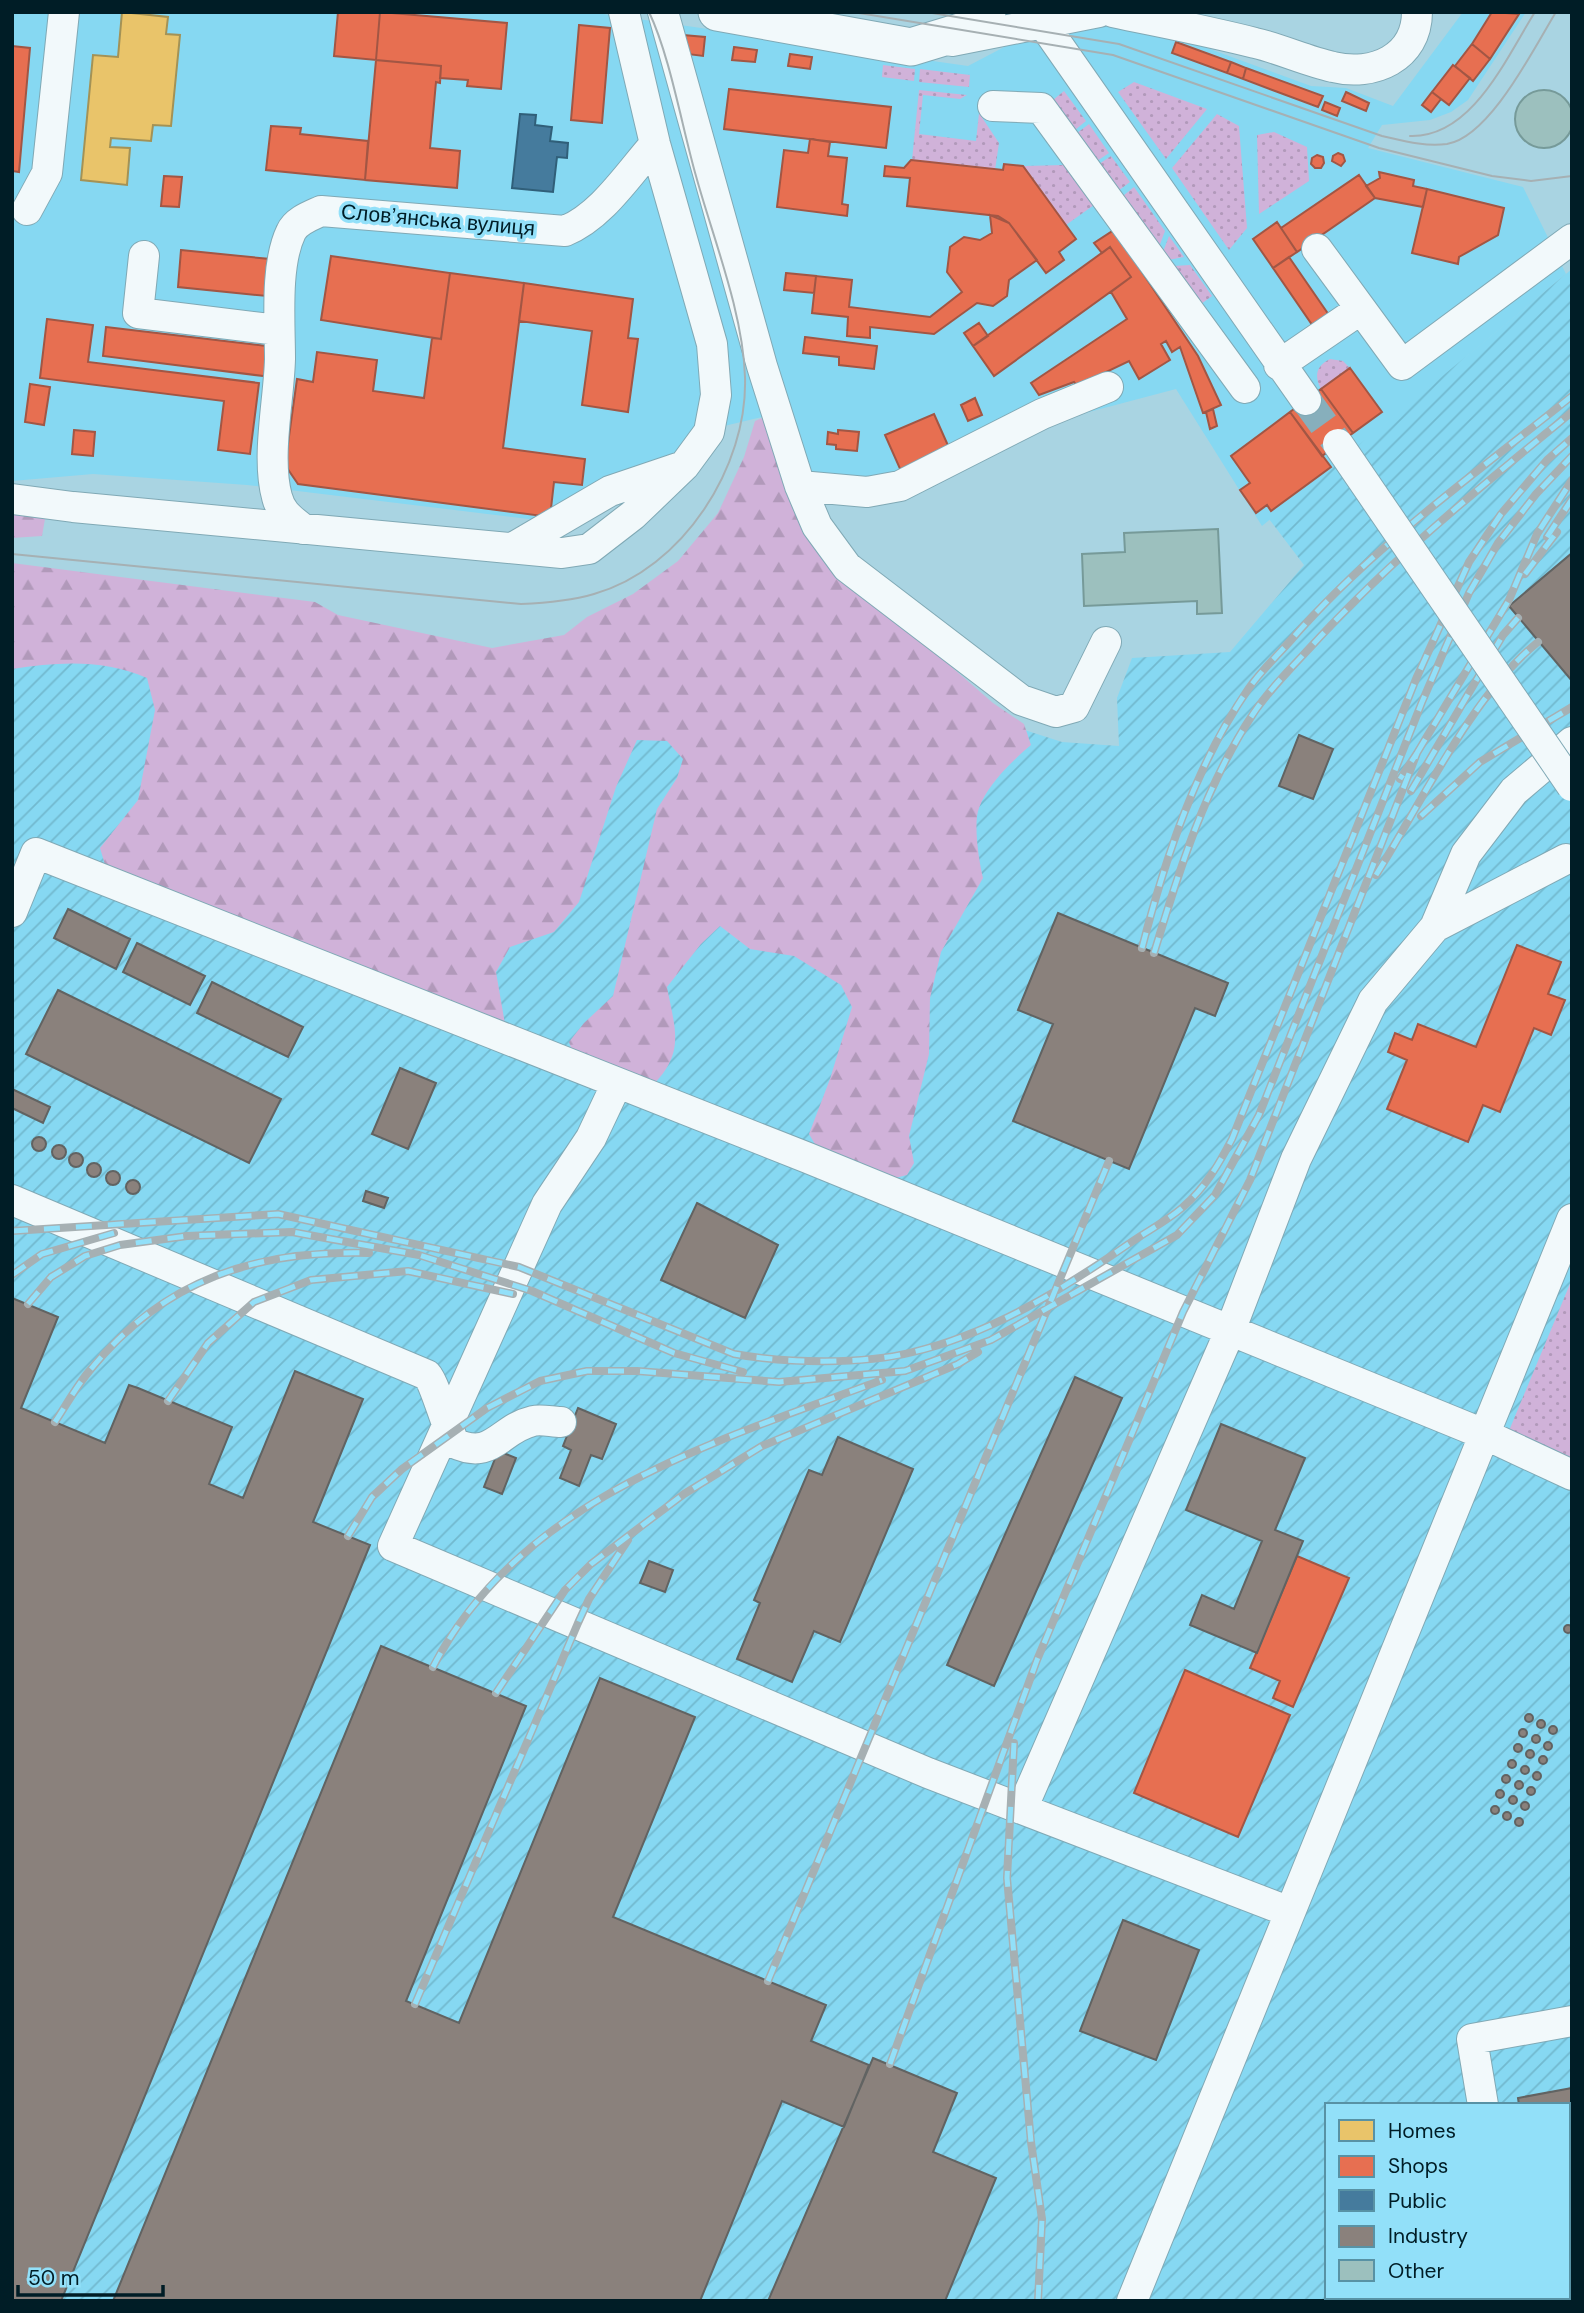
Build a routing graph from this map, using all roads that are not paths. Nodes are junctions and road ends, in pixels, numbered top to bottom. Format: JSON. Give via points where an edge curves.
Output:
{"nodes":[{"id":1,"x":64,"y":12,"type":"edge"},
{"id":2,"x":624,"y":12,"type":"edge"},
{"id":3,"x":663,"y":12,"type":"edge"},
{"id":4,"x":717,"y":12,"type":"edge"},
{"id":5,"x":987,"y":12,"type":"edge"},
{"id":6,"x":1100,"y":12,"type":"edge"},
{"id":7,"x":1113,"y":12,"type":"edge"},
{"id":8,"x":1419,"y":15,"type":"edge"},
{"id":9,"x":1038,"y":17,"type":"edge"},
{"id":10,"x":911,"y":47,"type":"junction"},
{"id":11,"x":993,"y":106,"type":"dead end"},
{"id":12,"x":655,"y":144,"type":"junction"},
{"id":13,"x":27,"y":210,"type":"dead end"},
{"id":14,"x":1572,"y":239,"type":"edge"},
{"id":15,"x":1317,"y":249,"type":"dead end"},
{"id":16,"x":144,"y":257,"type":"dead end"},
{"id":17,"x":1361,"y":309,"type":"junction"},
{"id":18,"x":278,"y":330,"type":"junction"},
{"id":19,"x":1279,"y":365,"type":"junction"},
{"id":20,"x":1108,"y":387,"type":"dead end"},
{"id":21,"x":1245,"y":388,"type":"dead end"},
{"id":22,"x":1306,"y":400,"type":"tunnel mouth"},
{"id":23,"x":1338,"y":444,"type":"tunnel mouth"},
{"id":24,"x":684,"y":466,"type":"junction"},
{"id":25,"x":800,"y":486,"type":"junction"},
{"id":26,"x":12,"y":499,"type":"edge"},
{"id":27,"x":303,"y":529,"type":"junction"},
{"id":28,"x":514,"y":547,"type":"junction"},
{"id":29,"x":1106,"y":642,"type":"dead end"},
{"id":30,"x":1572,"y":742,"type":"edge"},
{"id":31,"x":1572,"y":786,"type":"edge"},
{"id":32,"x":24,"y":848,"type":"edge"},
{"id":33,"x":1566,"y":859,"type":"dead end"},
{"id":34,"x":12,"y":912,"type":"edge"},
{"id":35,"x":1435,"y":926,"type":"junction"},
{"id":36,"x":617,"y":1083,"type":"junction"},
{"id":37,"x":12,"y":1199,"type":"edge"},
{"id":38,"x":1572,"y":1219,"type":"edge"},
{"id":39,"x":1230,"y":1331,"type":"junction"},
{"id":40,"x":561,"y":1422,"type":"dead end"},
{"id":41,"x":447,"y":1426,"type":"junction"},
{"id":42,"x":1486,"y":1435,"type":"junction"},
{"id":43,"x":1572,"y":1475,"type":"edge"},
{"id":44,"x":1022,"y":1809,"type":"junction"},
{"id":45,"x":1290,"y":1912,"type":"junction"},
{"id":46,"x":1572,"y":2021,"type":"edge"},
{"id":47,"x":1483,"y":2103,"type":"edge"},
{"id":48,"x":1132,"y":2301,"type":"edge"}],
"edges":[{"from":1,"to":13,"type":"street","via":[[47,173]]},
{"from":2,"to":12,"type":"street"},
{"from":3,"to":25,"type":"street"},
{"from":4,"to":10,"type":"main road"},
{"from":5,"to":10,"type":"main road","via":[[970,29]]},
{"from":6,"to":9,"type":"street"},
{"from":7,"to":8,"type":"street","via":[[1356,70],[1392,60],[1408,48]]},
{"from":9,"to":10,"type":"street","via":[[993,34]]},
{"from":9,"to":19,"type":"street"},
{"from":11,"to":21,"type":"street","via":[[1041,108]]},
{"from":12,"to":18,"type":"street","name":"Словʼянська вулиця","via":[[596,210],[565,231],[321,211],[305,218],[292,228],[286,245]]},
{"from":12,"to":24,"type":"street","via":[[712,344],[716,395],[709,432]]},
{"from":14,"to":17,"type":"street","via":[[1402,365]]},
{"from":15,"to":17,"type":"street"},
{"from":16,"to":18,"type":"street","via":[[138,313]]},
{"from":17,"to":19,"type":"street"},
{"from":18,"to":27,"type":"street","name":"Словʼянська вулиця","via":[[276,495],[282,511]]},
{"from":19,"to":22,"type":"street"},
{"from":20,"to":25,"type":"street","via":[[1042,414],[900,486],[867,492]]},
{"from":23,"to":31,"type":"street","bridge":true},
{"from":24,"to":28,"type":"street","via":[[610,491]]},
{"from":24,"to":28,"type":"street","via":[[589,549],[562,553]]},
{"from":25,"to":29,"type":"street","via":[[817,526],[847,567],[1021,700],[1056,712],[1074,707]]},
{"from":26,"to":27,"type":"street"},
{"from":27,"to":28,"type":"street"},
{"from":30,"to":35,"type":"street","via":[[1514,791],[1466,854]]},
{"from":32,"to":34,"type":"street"},
{"from":32,"to":36,"type":"street"},
{"from":33,"to":35,"type":"street"},
{"from":35,"to":39,"type":"street","via":[[1373,1000],[1296,1159]]},
{"from":36,"to":39,"type":"street"},
{"from":36,"to":41,"type":"street","via":[[591,1138],[547,1204]]},
{"from":37,"to":41,"type":"street","via":[[426,1375],[434,1382]]},
{"from":38,"to":42,"type":"street"},
{"from":39,"to":42,"type":"street"},
{"from":39,"to":44,"type":"street"},
{"from":40,"to":41,"type":"street","via":[[536,1420],[488,1448],[470,1450],[454,1443]]},
{"from":41,"to":44,"type":"street","via":[[393,1546]]},
{"from":42,"to":43,"type":"street"},
{"from":42,"to":45,"type":"street"},
{"from":44,"to":45,"type":"street"},
{"from":45,"to":48,"type":"street"},
{"from":46,"to":47,"type":"street","via":[[1472,2039]]}]}
